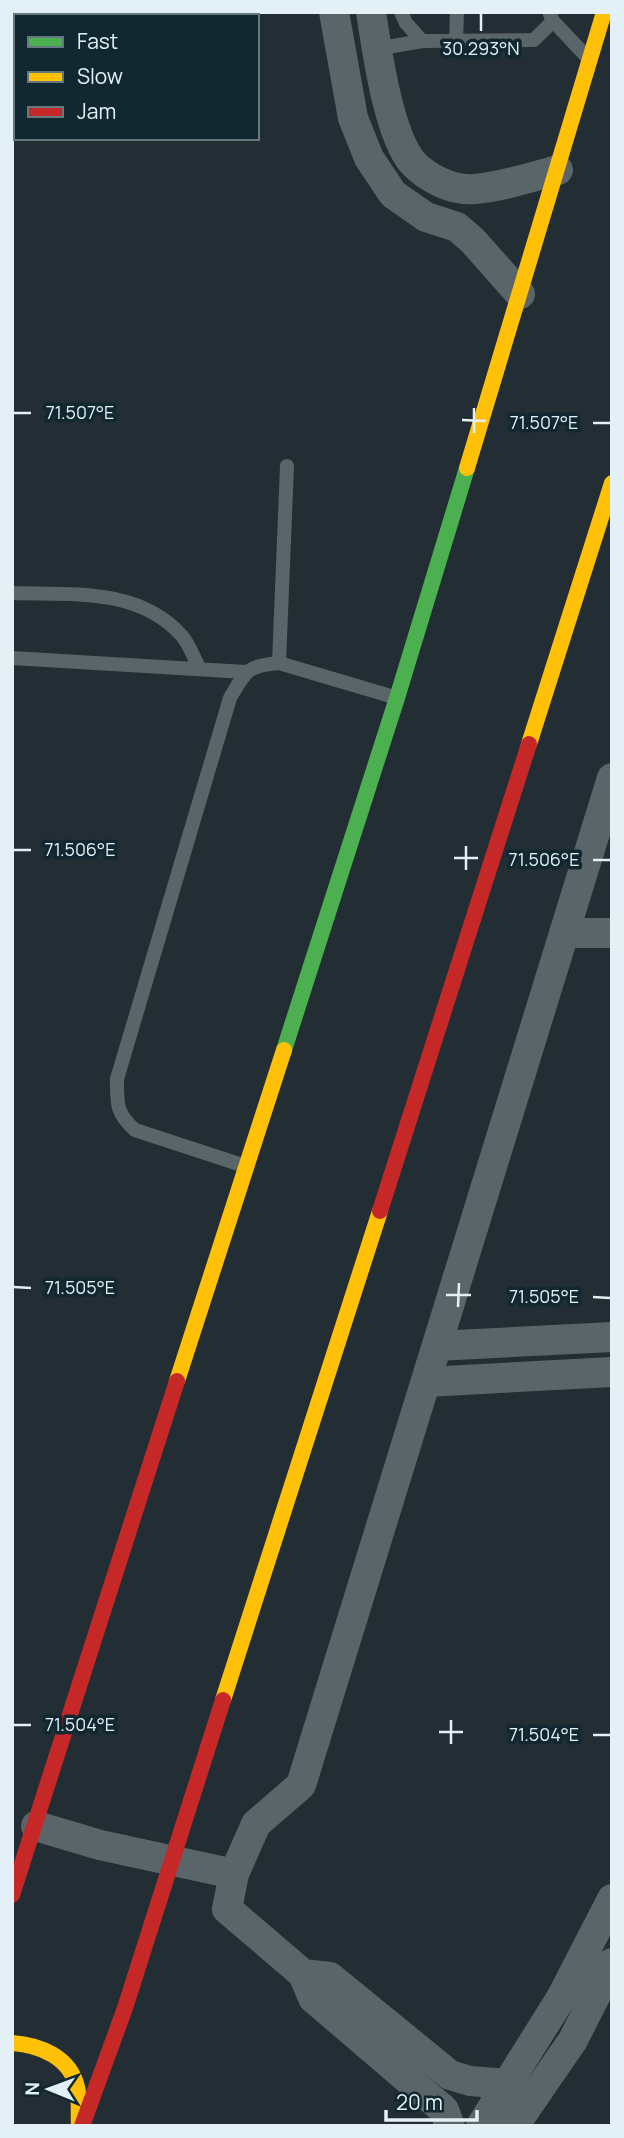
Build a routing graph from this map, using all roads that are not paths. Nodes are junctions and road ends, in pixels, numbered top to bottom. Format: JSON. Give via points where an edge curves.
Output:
{"nodes":[{"id":1,"x":334,"y":12,"type":"edge"},
{"id":2,"x":372,"y":12,"type":"edge"},
{"id":3,"x":401,"y":12,"type":"edge"},
{"id":4,"x":457,"y":12,"type":"edge"},
{"id":5,"x":604,"y":12,"type":"edge"},
{"id":6,"x":551,"y":16,"type":"edge"},
{"id":7,"x":422,"y":41,"type":"junction"},
{"id":8,"x":456,"y":41,"type":"junction"},
{"id":9,"x":376,"y":49,"type":"junction"},
{"id":10,"x":590,"y":61,"type":"junction"},
{"id":11,"x":558,"y":170,"type":"junction"},
{"id":12,"x":520,"y":294,"type":"junction"},
{"id":13,"x":286,"y":466,"type":"dead end"},
{"id":14,"x":612,"y":483,"type":"edge"},
{"id":15,"x":608,"y":505,"type":"edge"},
{"id":16,"x":12,"y":593,"type":"edge"},
{"id":17,"x":12,"y":658,"type":"edge"},
{"id":18,"x":279,"y":663,"type":"junction"},
{"id":19,"x":200,"y":670,"type":"junction"},
{"id":20,"x":245,"y":673,"type":"junction"},
{"id":21,"x":397,"y":698,"type":"junction"},
{"id":22,"x":612,"y":779,"type":"edge"},
{"id":23,"x":564,"y":933,"type":"junction"},
{"id":24,"x":612,"y":933,"type":"edge"},
{"id":25,"x":246,"y":1167,"type":"junction"},
{"id":26,"x":612,"y":1337,"type":"edge"},
{"id":27,"x":437,"y":1346,"type":"junction"},
{"id":28,"x":612,"y":1372,"type":"edge"},
{"id":29,"x":426,"y":1382,"type":"junction"},
{"id":30,"x":36,"y":1826,"type":"junction"},
{"id":31,"x":171,"y":1860,"type":"junction"},
{"id":32,"x":234,"y":1874,"type":"junction"},
{"id":33,"x":12,"y":1895,"type":"edge"},
{"id":34,"x":612,"y":1899,"type":"edge"},
{"id":35,"x":612,"y":1963,"type":"edge"},
{"id":36,"x":303,"y":1974,"type":"junction"},
{"id":37,"x":12,"y":2043,"type":"edge"},
{"id":38,"x":508,"y":2084,"type":"junction"},
{"id":39,"x":80,"y":2126,"type":"edge"},
{"id":40,"x":450,"y":2126,"type":"edge"},
{"id":41,"x":481,"y":2126,"type":"edge"},
{"id":42,"x":514,"y":2126,"type":"edge"}],
"edges":[{"from":1,"to":12,"type":"street","via":[[353,118],[375,167],[393,194],[426,217],[457,227],[473,241]]},
{"from":2,"to":9,"type":"street"},
{"from":3,"to":7,"type":"lane"},
{"from":4,"to":8,"type":"lane"},
{"from":5,"to":10,"type":"main road"},
{"from":6,"to":8,"type":"lane","via":[[534,40]]},
{"from":6,"to":10,"type":"lane"},
{"from":7,"to":8,"type":"lane"},
{"from":7,"to":9,"type":"lane"},
{"from":9,"to":11,"type":"street","via":[[396,132],[412,161],[432,178],[473,190]]},
{"from":10,"to":11,"type":"main road"},
{"from":11,"to":12,"type":"main road"},
{"from":12,"to":21,"type":"main road"},
{"from":13,"to":18,"type":"lane"},
{"from":14,"to":15,"type":"main road"},
{"from":15,"to":31,"type":"main road"},
{"from":16,"to":19,"type":"lane","via":[[110,597],[144,606],[184,638]]},
{"from":17,"to":19,"type":"lane"},
{"from":18,"to":20,"type":"lane"},
{"from":18,"to":21,"type":"lane"},
{"from":19,"to":20,"type":"lane"},
{"from":20,"to":25,"type":"lane","via":[[230,698],[117,1079],[117,1105],[135,1130]]},
{"from":21,"to":25,"type":"main road"},
{"from":22,"to":23,"type":"street"},
{"from":23,"to":24,"type":"street"},
{"from":23,"to":27,"type":"street"},
{"from":25,"to":30,"type":"main road"},
{"from":26,"to":27,"type":"street"},
{"from":27,"to":29,"type":"street"},
{"from":28,"to":29,"type":"street"},
{"from":29,"to":32,"type":"street","via":[[301,1785],[256,1824]]},
{"from":30,"to":31,"type":"street"},
{"from":30,"to":33,"type":"main road"},
{"from":31,"to":32,"type":"street"},
{"from":31,"to":39,"type":"main road","via":[[125,2008]]},
{"from":32,"to":36,"type":"street","via":[[227,1909]]},
{"from":34,"to":38,"type":"street","via":[[561,1998]]},
{"from":35,"to":42,"type":"street","via":[[573,2040]]},
{"from":36,"to":38,"type":"street","via":[[330,1977],[450,2075]]},
{"from":36,"to":40,"type":"street","via":[[313,1998],[444,2110]]},
{"from":37,"to":39,"type":"main road","via":[[47,2049],[60,2059],[76,2082]]},
{"from":38,"to":41,"type":"street"}]}
